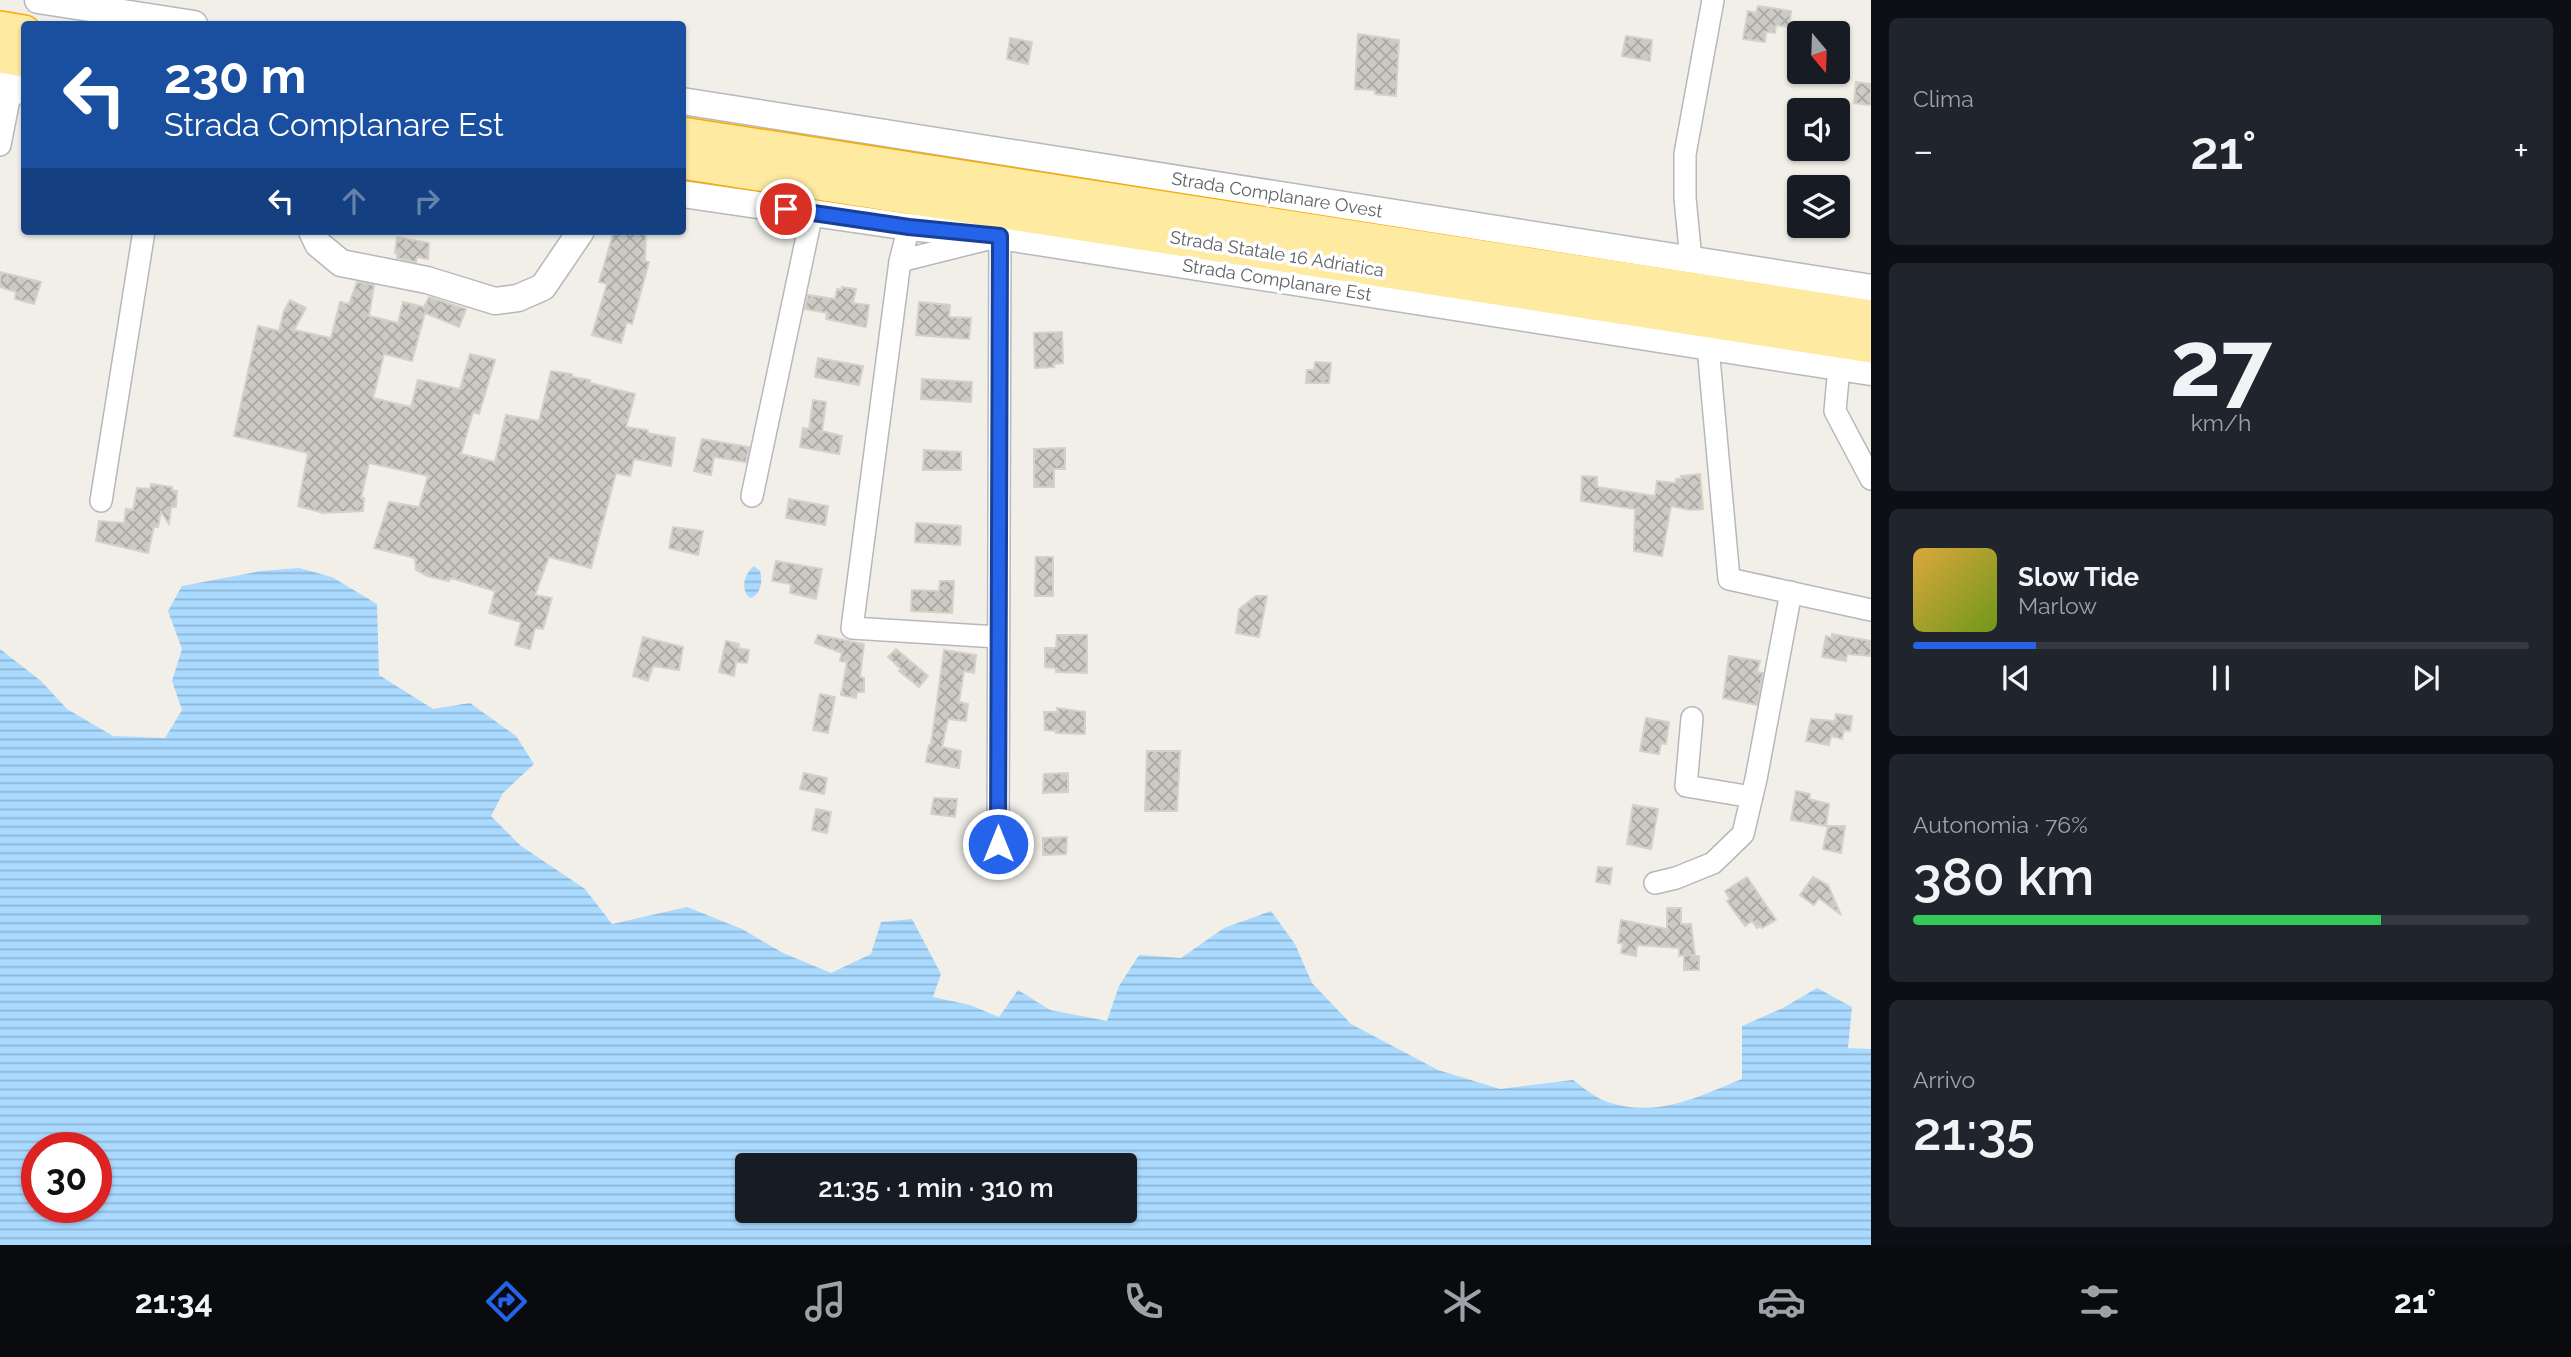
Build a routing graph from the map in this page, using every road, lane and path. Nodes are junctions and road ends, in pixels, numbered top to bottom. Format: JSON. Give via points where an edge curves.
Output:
{"nodes":[{"id":1,"x":38,"y":0,"type":"edge"},
{"id":2,"x":1713,"y":0,"type":"edge"},
{"id":3,"x":174,"y":21,"type":"edge"},
{"id":4,"x":0,"y":28,"type":"edge"},
{"id":5,"x":21,"y":32,"type":"edge"},
{"id":6,"x":0,"y":56,"type":"edge"},
{"id":7,"x":21,"y":60,"type":"edge"},
{"id":8,"x":0,"y":82,"type":"edge"},
{"id":9,"x":21,"y":86,"type":"edge"},
{"id":10,"x":21,"y":89,"type":"edge"},
{"id":11,"x":686,"y":102,"type":"edge"},
{"id":12,"x":686,"y":135,"type":"edge"},
{"id":13,"x":0,"y":145,"type":"edge"},
{"id":14,"x":686,"y":163,"type":"edge"},
{"id":15,"x":686,"y":195,"type":"edge"},
{"id":16,"x":812,"y":213,"type":"junction"},
{"id":17,"x":909,"y":227,"type":"junction"},
{"id":18,"x":143,"y":235,"type":"edge"},
{"id":19,"x":314,"y":235,"type":"edge"},
{"id":20,"x":578,"y":235,"type":"edge"},
{"id":21,"x":1000,"y":236,"type":"junction"},
{"id":22,"x":1691,"y":260,"type":"junction"},
{"id":23,"x":900,"y":261,"type":"junction"},
{"id":24,"x":1871,"y":288,"type":"edge"},
{"id":25,"x":1871,"y":317,"type":"edge"},
{"id":26,"x":1871,"y":346,"type":"edge"},
{"id":27,"x":1707,"y":347,"type":"junction"},
{"id":28,"x":1839,"y":367,"type":"junction"},
{"id":29,"x":1871,"y":372,"type":"edge"},
{"id":30,"x":1871,"y":479,"type":"edge"},
{"id":31,"x":752,"y":496,"type":"dead end"},
{"id":32,"x":101,"y":500,"type":"dead end"},
{"id":33,"x":1791,"y":592,"type":"junction"},
{"id":34,"x":1871,"y":610,"type":"edge"},
{"id":35,"x":998,"y":637,"type":"junction"},
{"id":36,"x":1692,"y":718,"type":"dead end"},
{"id":37,"x":1752,"y":797,"type":"junction"},
{"id":38,"x":998,"y":844,"type":"dead end"},
{"id":39,"x":1655,"y":883,"type":"dead end"}],
"edges":[{"from":1,"to":3,"type":"street"},
{"from":2,"to":22,"type":"street","via":[[1685,154]]},
{"from":4,"to":5,"type":"highway"},
{"from":6,"to":7,"type":"highway"},
{"from":8,"to":9,"type":"street"},
{"from":10,"to":13,"type":"street","via":[[9,99]]},
{"from":11,"to":22,"type":"street","name":"Strada Complanare Ovest"},
{"from":12,"to":25,"type":"highway","name":"Strada Statale 16 Adriatica"},
{"from":14,"to":26,"type":"highway","name":"Strada Statale 16 Adriatica"},
{"from":15,"to":16,"type":"street","name":"Strada Complanare Est"},
{"from":16,"to":17,"type":"street","name":"Strada Complanare Est"},
{"from":16,"to":31,"type":"street"},
{"from":17,"to":21,"type":"street","name":"Strada Complanare Est"},
{"from":17,"to":23,"type":"street"},
{"from":18,"to":32,"type":"street"},
{"from":19,"to":20,"type":"street","via":[[341,263],[427,280],[495,301],[518,298],[543,287]]},
{"from":21,"to":23,"type":"street"},
{"from":21,"to":27,"type":"street","name":"Strada Complanare Est"},
{"from":21,"to":35,"type":"street"},
{"from":22,"to":24,"type":"street","name":"Strada Complanare Ovest"},
{"from":23,"to":35,"type":"street","via":[[852,628]]},
{"from":27,"to":28,"type":"street","name":"Strada Complanare Est"},
{"from":27,"to":33,"type":"street","via":[[1729,579]]},
{"from":28,"to":29,"type":"street","name":"Strada Complanare Est"},
{"from":28,"to":30,"type":"street","via":[[1835,411]]},
{"from":33,"to":34,"type":"street"},
{"from":33,"to":37,"type":"street"},
{"from":35,"to":38,"type":"street"},
{"from":36,"to":37,"type":"street","via":[[1686,786]]},
{"from":37,"to":39,"type":"street","via":[[1742,834],[1713,863]]}]}
